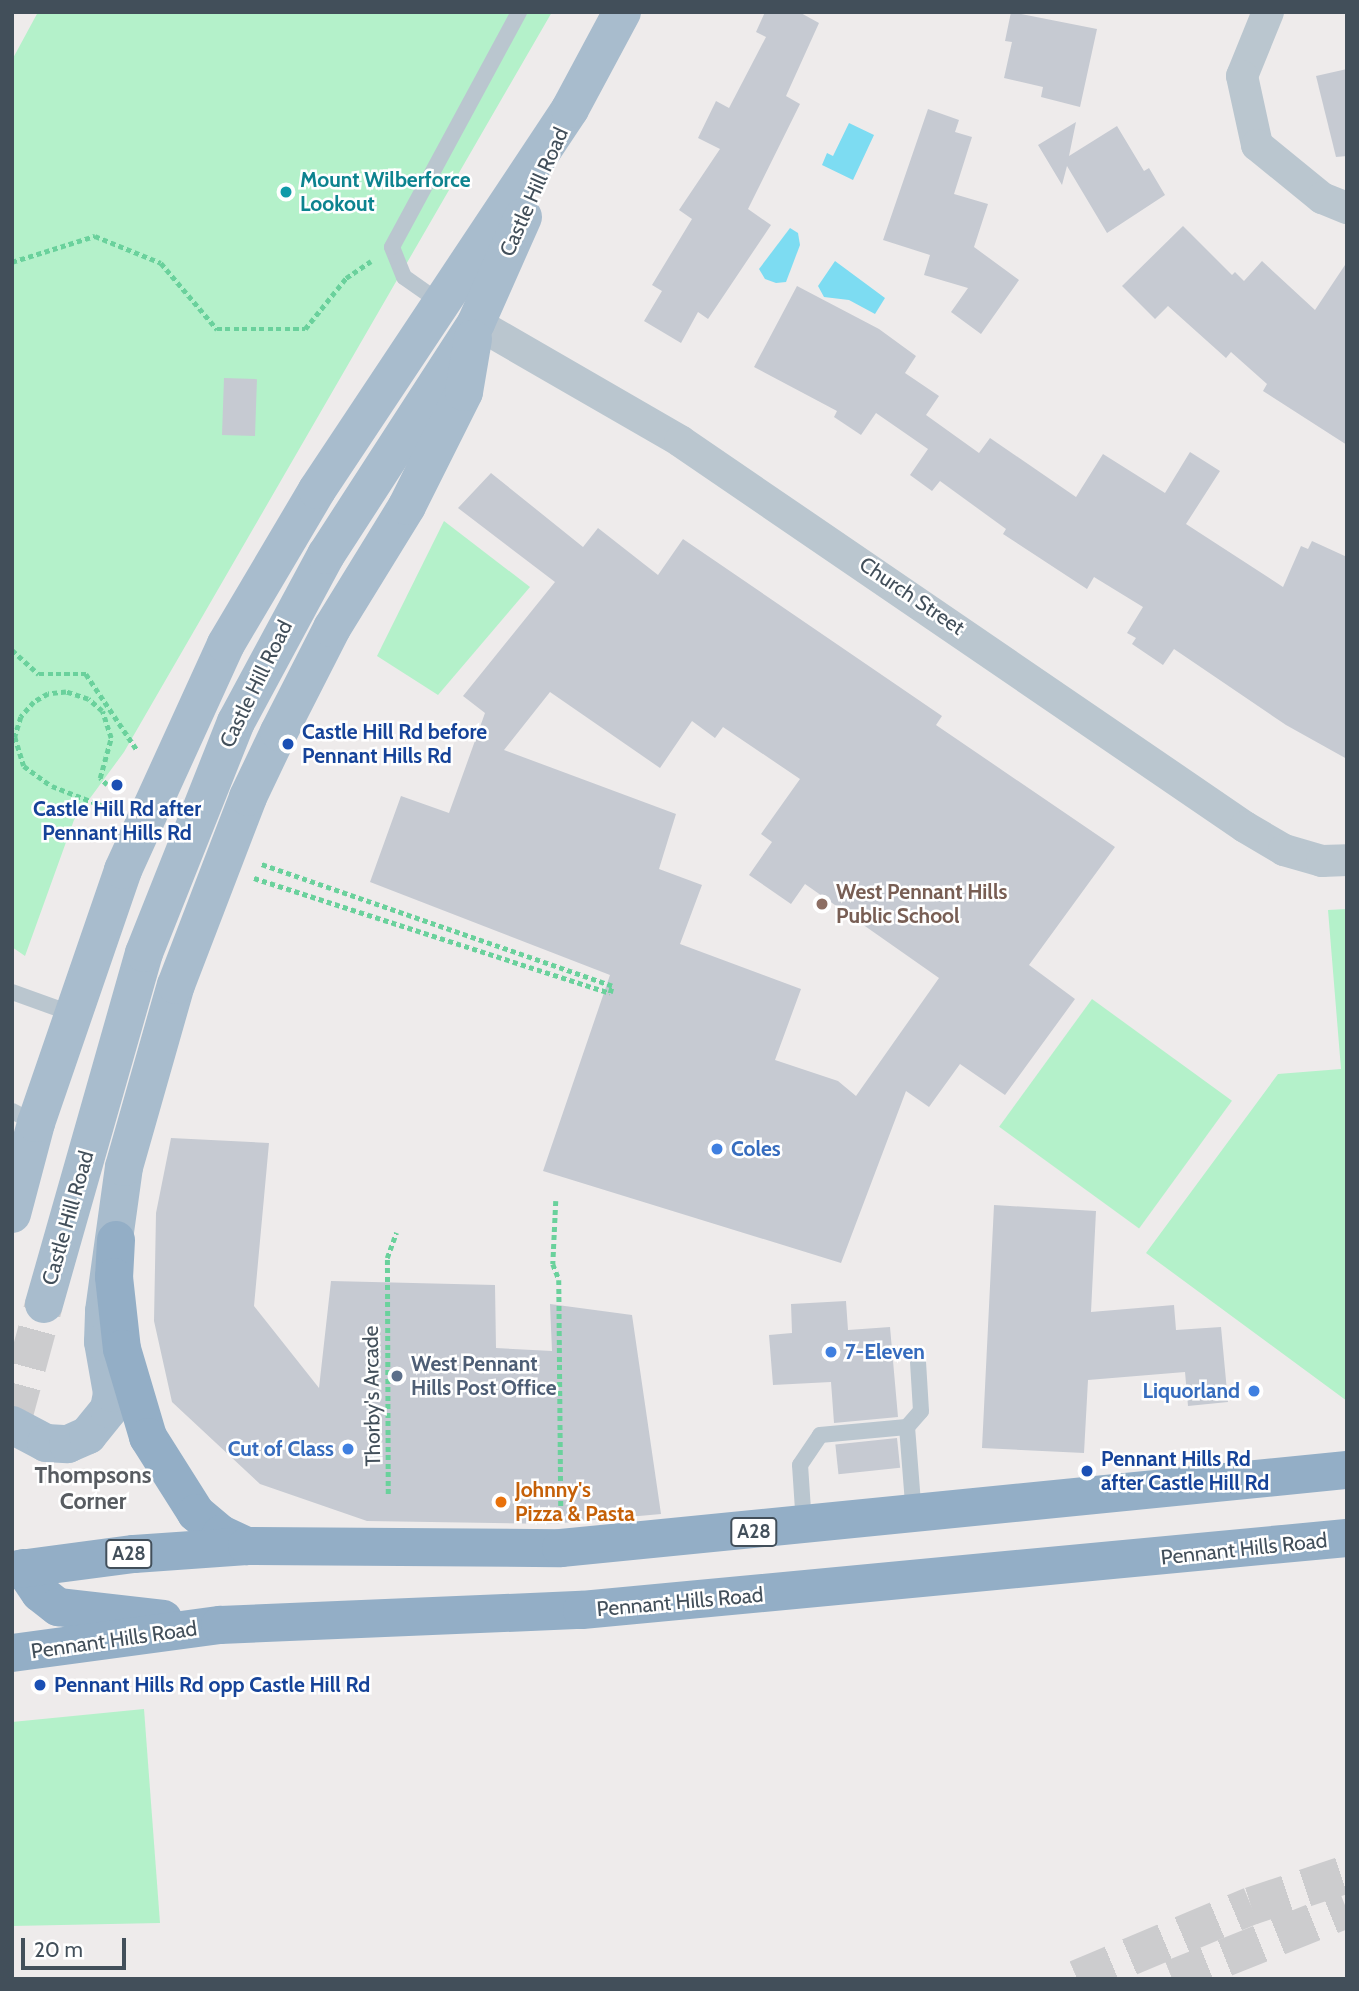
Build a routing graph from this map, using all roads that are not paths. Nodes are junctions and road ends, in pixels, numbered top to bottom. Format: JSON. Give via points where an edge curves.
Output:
{"nodes":[{"id":1,"x":519,"y":12,"type":"edge"},
{"id":2,"x":622,"y":12,"type":"edge"},
{"id":3,"x":1268,"y":12,"type":"edge"},
{"id":4,"x":1347,"y":208,"type":"edge"},
{"id":5,"x":460,"y":314,"type":"junction"},
{"id":6,"x":1347,"y":860,"type":"edge"},
{"id":7,"x":12,"y":992,"type":"edge"},
{"id":8,"x":73,"y":1014,"type":"junction"},
{"id":9,"x":24,"y":1117,"type":"edge"},
{"id":10,"x":12,"y":1214,"type":"edge"},
{"id":11,"x":116,"y":1240,"type":"junction"},
{"id":12,"x":44,"y":1304,"type":"tunnel mouth"},
{"id":13,"x":918,"y":1362,"type":"dead end"},
{"id":14,"x":12,"y":1425,"type":"edge"},
{"id":15,"x":907,"y":1427,"type":"junction"},
{"id":16,"x":1347,"y":1470,"type":"edge"},
{"id":17,"x":914,"y":1516,"type":"junction"},
{"id":18,"x":805,"y":1527,"type":"junction"},
{"id":19,"x":1347,"y":1538,"type":"edge"},
{"id":20,"x":247,"y":1546,"type":"junction"},
{"id":21,"x":16,"y":1561,"type":"edge"},
{"id":22,"x":220,"y":1625,"type":"junction"},
{"id":23,"x":12,"y":1653,"type":"edge"}],
"edges":[{"from":1,"to":5,"type":"lane","via":[[392,247],[404,277]]},
{"from":2,"to":5,"type":"main road","name":"Castle Hill Road"},
{"from":3,"to":4,"type":"street","via":[[1242,76],[1257,145],[1322,198]]},
{"from":5,"to":6,"type":"street","name":"Church Street","via":[[691,448],[1245,827],[1283,850],[1322,861]]},
{"from":5,"to":8,"type":"main road","name":"Castle Hill Road","via":[[250,597],[123,870]]},
{"from":5,"to":11,"type":"main road","via":[[464,392],[407,506],[332,628],[248,797],[152,1062],[124,1167]]},
{"from":5,"to":12,"type":"main road","name":"Castle Hill Road","via":[[236,722],[144,953]]},
{"from":7,"to":8,"type":"lane"},
{"from":8,"to":9,"type":"main road","name":"Castle Hill Road"},
{"from":9,"to":10,"type":"main road","name":"Castle Hill Road"},
{"from":11,"to":14,"type":"main road","via":[[104,1311],[103,1342],[112,1393],[104,1418],[88,1435],[68,1444],[46,1443]]},
{"from":11,"to":20,"type":"highway","via":[[115,1300],[122,1349],[148,1437],[196,1513],[221,1534]]},
{"from":13,"to":15,"type":"lane","via":[[921,1411]]},
{"from":15,"to":17,"type":"lane"},
{"from":15,"to":18,"type":"lane","via":[[820,1435],[800,1465]]},
{"from":16,"to":17,"type":"highway","number":"A28"},
{"from":17,"to":18,"type":"highway","number":"A28"},
{"from":18,"to":20,"type":"highway","number":"A28","via":[[561,1548]]},
{"from":19,"to":22,"type":"highway","name":"Pennant Hills Road","via":[[582,1610]]},
{"from":20,"to":21,"type":"highway","number":"A28"},
{"from":21,"to":22,"type":"highway","via":[[40,1594],[58,1607]]},
{"from":22,"to":23,"type":"highway","name":"Pennant Hills Road"}]}
